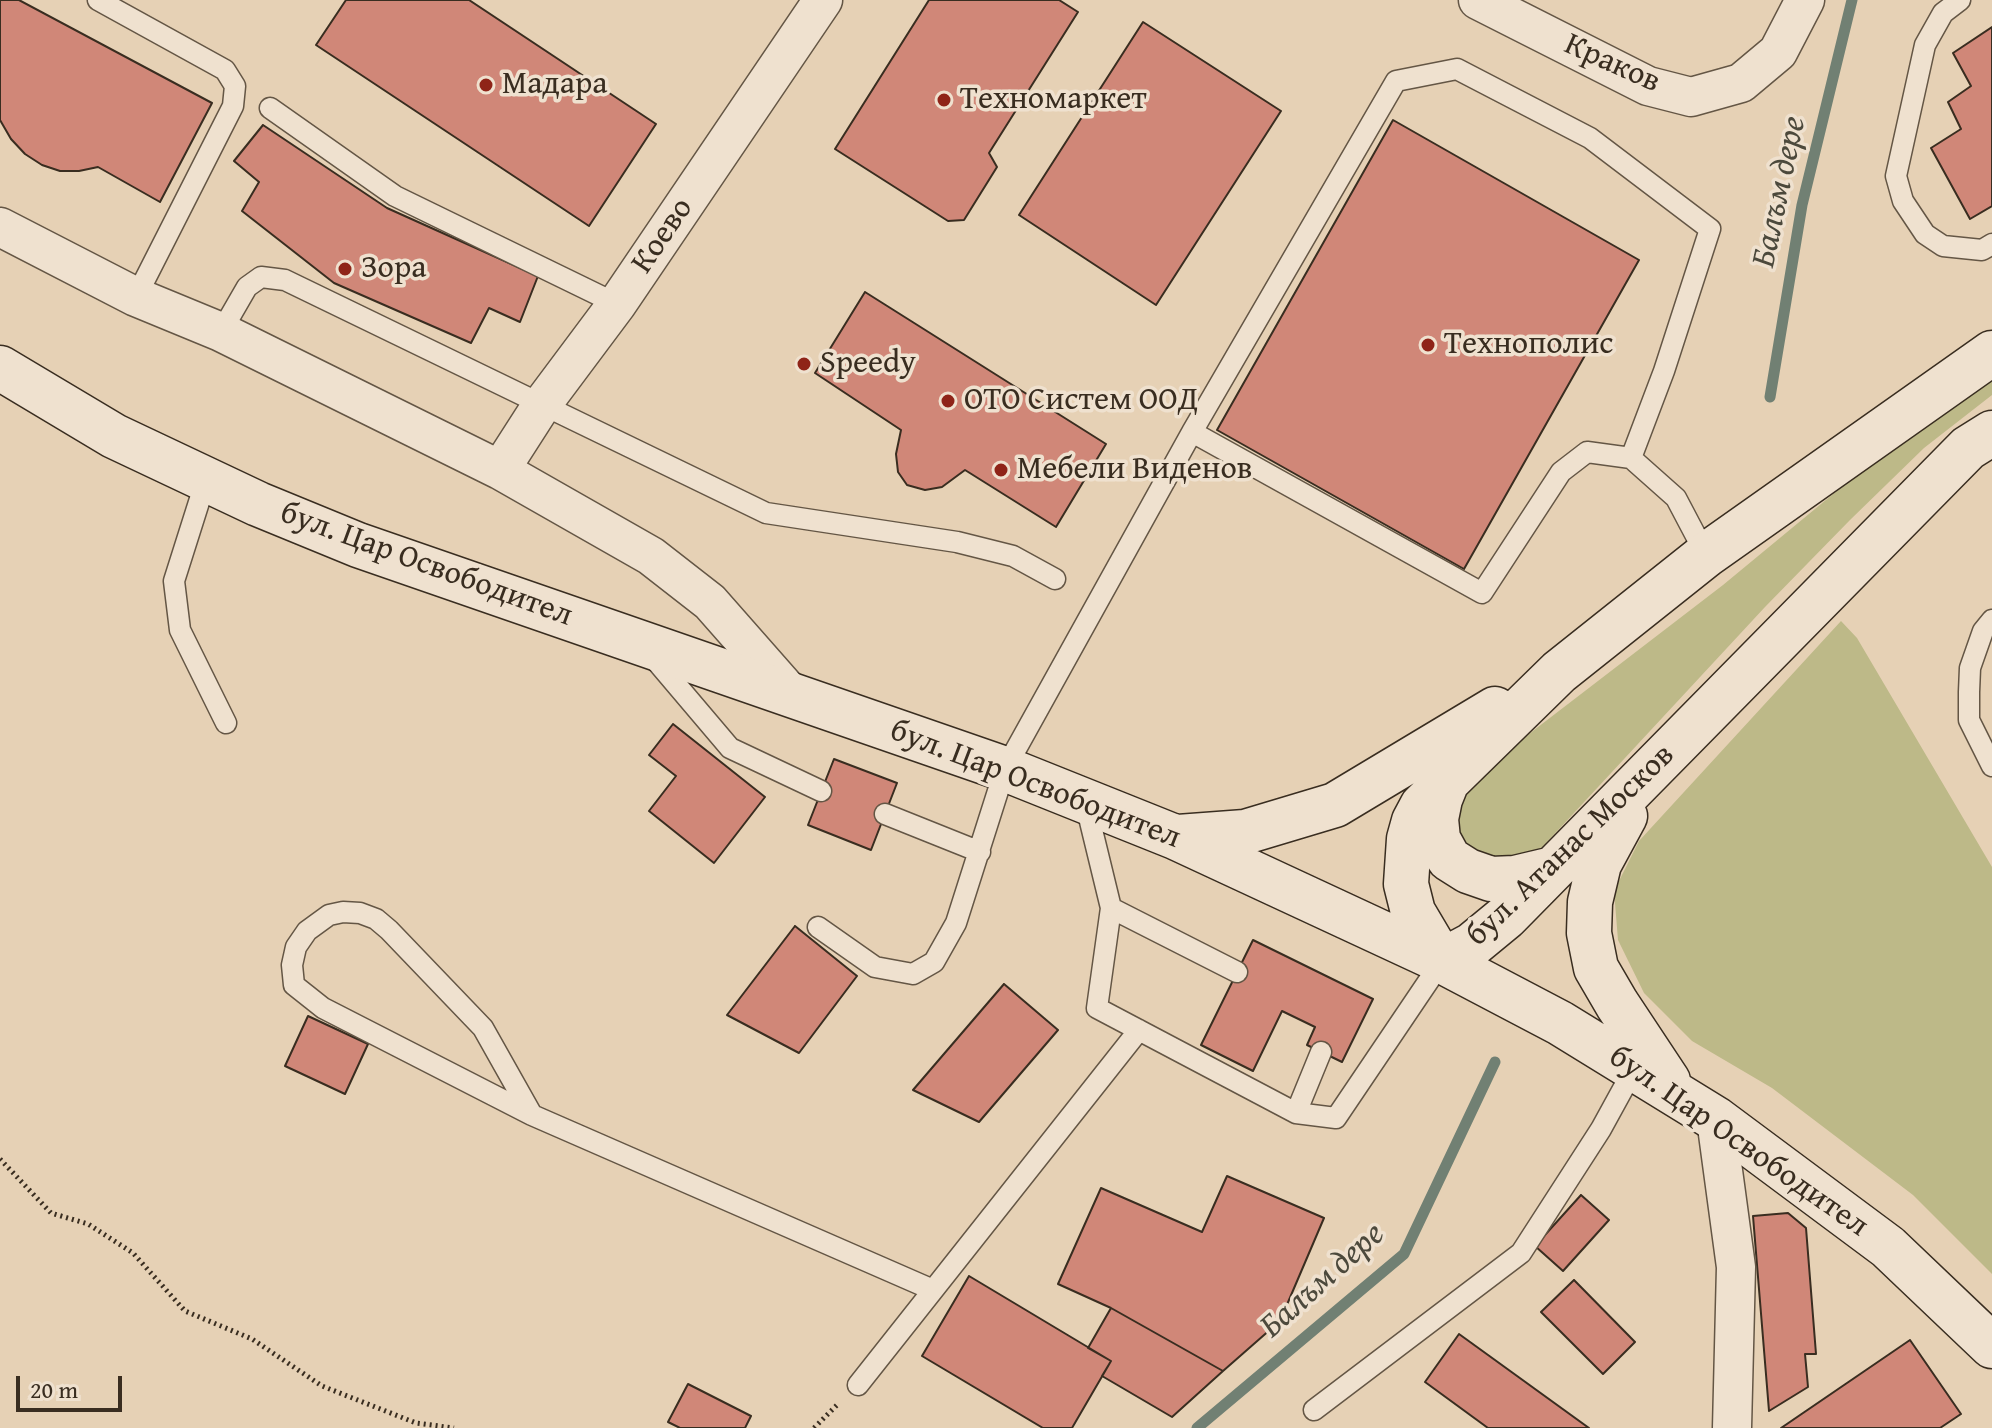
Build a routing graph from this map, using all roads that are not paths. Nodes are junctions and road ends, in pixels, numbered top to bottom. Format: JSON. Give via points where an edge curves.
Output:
{"nodes":[{"id":1,"x":98,"y":0,"type":"edge"},
{"id":2,"x":823,"y":0,"type":"edge"},
{"id":3,"x":1478,"y":0,"type":"edge"},
{"id":4,"x":1805,"y":0,"type":"edge"},
{"id":5,"x":1960,"y":0,"type":"edge"},
{"id":6,"x":270,"y":108,"type":"dead end"},
{"id":7,"x":0,"y":227,"type":"edge"},
{"id":8,"x":1992,"y":244,"type":"edge"},
{"id":9,"x":136,"y":297,"type":"junction"},
{"id":10,"x":617,"y":304,"type":"junction"},
{"id":11,"x":221,"y":332,"type":"junction"},
{"id":12,"x":1992,"y":353,"type":"edge"},
{"id":13,"x":0,"y":368,"type":"edge"},
{"id":14,"x":543,"y":403,"type":"junction"},
{"id":15,"x":1192,"y":432,"type":"junction"},
{"id":16,"x":1992,"y":433,"type":"edge"},
{"id":17,"x":1631,"y":458,"type":"junction"},
{"id":18,"x":500,"y":470,"type":"junction"},
{"id":19,"x":206,"y":480,"type":"junction"},
{"id":20,"x":1706,"y":555,"type":"junction"},
{"id":21,"x":1055,"y":579,"type":"dead end"},
{"id":22,"x":1992,"y":620,"type":"edge"},
{"id":23,"x":639,"y":641,"type":"junction"},
{"id":24,"x":1559,"y":672,"type":"junction"},
{"id":25,"x":791,"y":694,"type":"junction"},
{"id":26,"x":226,"y":723,"type":"dead end"},
{"id":27,"x":1667,"y":755,"type":"junction"},
{"id":28,"x":1992,"y":766,"type":"edge"},
{"id":29,"x":1005,"y":769,"type":"junction"},
{"id":30,"x":1450,"y":777,"type":"junction"},
{"id":31,"x":821,"y":791,"type":"dead end"},
{"id":32,"x":1085,"y":801,"type":"junction"},
{"id":33,"x":885,"y":814,"type":"dead end"},
{"id":34,"x":1175,"y":837,"type":"junction"},
{"id":35,"x":980,"y":852,"type":"junction"},
{"id":36,"x":1553,"y":869,"type":"junction"},
{"id":37,"x":1111,"y":908,"type":"junction"},
{"id":38,"x":818,"y":927,"type":"dead end"},
{"id":39,"x":1442,"y":961,"type":"junction"},
{"id":40,"x":1237,"y":972,"type":"dead end"},
{"id":41,"x":1139,"y":1030,"type":"junction"},
{"id":42,"x":1321,"y":1052,"type":"dead end"},
{"id":43,"x":1635,"y":1067,"type":"junction"},
{"id":44,"x":1677,"y":1093,"type":"junction"},
{"id":45,"x":1296,"y":1113,"type":"junction"},
{"id":46,"x":532,"y":1115,"type":"junction"},
{"id":47,"x":1716,"y":1119,"type":"junction"},
{"id":48,"x":933,"y":1290,"type":"junction"},
{"id":49,"x":1992,"y":1346,"type":"edge"},
{"id":50,"x":858,"y":1385,"type":"road end"},
{"id":51,"x":1314,"y":1410,"type":"dead end"},
{"id":52,"x":1732,"y":1428,"type":"edge"}],
"edges":[{"from":1,"to":9,"type":"lane","via":[[225,70],[235,86],[233,106]]},
{"from":2,"to":10,"type":"street","name":"Коево"},
{"from":3,"to":4,"type":"street","name":"Краков","via":[[1648,86],[1691,97],[1741,83],[1778,52]]},
{"from":5,"to":8,"type":"lane","via":[[1943,13],[1925,45],[1896,176],[1903,201],[1925,234],[1943,246],[1982,250]]},
{"from":6,"to":10,"type":"lane","via":[[395,196]]},
{"from":7,"to":9,"type":"street"},
{"from":9,"to":11,"type":"street"},
{"from":10,"to":14,"type":"street","name":"Коево"},
{"from":11,"to":14,"type":"lane","via":[[247,287],[261,277],[285,280]]},
{"from":11,"to":18,"type":"street"},
{"from":12,"to":20,"type":"main road","name":"бул. Атанас Москов"},
{"from":13,"to":19,"type":"main road","name":"бул. Цар Освободител","via":[[114,436]]},
{"from":14,"to":18,"type":"street","name":"Коево"},
{"from":14,"to":21,"type":"lane","via":[[766,513],[957,542],[1013,556]]},
{"from":15,"to":17,"type":"lane","via":[[1482,593],[1561,472],[1587,452]]},
{"from":15,"to":17,"type":"lane","via":[[1396,81],[1457,69],[1590,138],[1710,229]]},
{"from":15,"to":29,"type":"lane"},
{"from":16,"to":27,"type":"main road","name":"бул. Атанас Москов","via":[[1968,448]]},
{"from":17,"to":20,"type":"lane","via":[[1676,498]]},
{"from":18,"to":25,"type":"street","via":[[651,556],[710,602]]},
{"from":19,"to":23,"type":"main road","name":"бул. Цар Освободител","via":[[358,545]]},
{"from":19,"to":26,"type":"lane","via":[[174,581],[180,630]]},
{"from":20,"to":24,"type":"main road","name":"бул. Атанас Москов"},
{"from":22,"to":28,"type":"lane","via":[[1970,668],[1969,692],[1969,720]]},
{"from":23,"to":25,"type":"main road","name":"бул. Цар Освободител"},
{"from":23,"to":31,"type":"lane","via":[[730,748]]},
{"from":24,"to":30,"type":"main road","name":"бул. Атанас Москов"},
{"from":24,"to":34,"type":"main road","via":[[1335,805],[1245,832]]},
{"from":25,"to":29,"type":"main road","name":"бул. Цар Освободител"},
{"from":27,"to":36,"type":"main road","name":"бул. Атанас Москов"},
{"from":27,"to":44,"type":"main road","via":[[1599,864],[1589,933],[1596,968]]},
{"from":29,"to":32,"type":"main road","name":"бул. Цар Освободител"},
{"from":29,"to":35,"type":"lane"},
{"from":30,"to":36,"type":"main road","via":[[1436,819],[1438,839],[1449,859],[1491,879]]},
{"from":30,"to":39,"type":"main road","name":"бул. Атанас Москов","via":[[1422,806],[1407,856],[1413,912]]},
{"from":32,"to":34,"type":"main road","name":"бул. Цар Освободител"},
{"from":32,"to":37,"type":"lane"},
{"from":33,"to":35,"type":"lane"},
{"from":34,"to":39,"type":"main road","name":"бул. Цар Освободител"},
{"from":35,"to":38,"type":"lane","via":[[949,936],[934,962],[913,974],[875,967]]},
{"from":36,"to":39,"type":"main road","name":"бул. Атанас Москов","via":[[1492,931]]},
{"from":37,"to":40,"type":"lane"},
{"from":37,"to":41,"type":"lane","via":[[1097,1008]]},
{"from":39,"to":43,"type":"main road","name":"бул. Цар Освободител"},
{"from":39,"to":45,"type":"lane","via":[[1336,1118]]},
{"from":41,"to":45,"type":"lane"},
{"from":41,"to":48,"type":"lane"},
{"from":42,"to":45,"type":"lane"},
{"from":43,"to":44,"type":"main road","name":"бул. Цар Освободител"},
{"from":43,"to":51,"type":"lane","via":[[1521,1253]]},
{"from":44,"to":47,"type":"main road","name":"бул. Цар Освободител"},
{"from":46,"to":46,"type":"lane","via":[[483,1028],[376,919],[343,912],[317,921],[307,931],[296,947],[294,985],[323,1008]]},
{"from":46,"to":48,"type":"lane"},
{"from":47,"to":49,"type":"main road","name":"бул. Цар Освободител","via":[[1888,1247]]},
{"from":47,"to":52,"type":"street","via":[[1736,1267]]},
{"from":48,"to":50,"type":"lane"}]}
